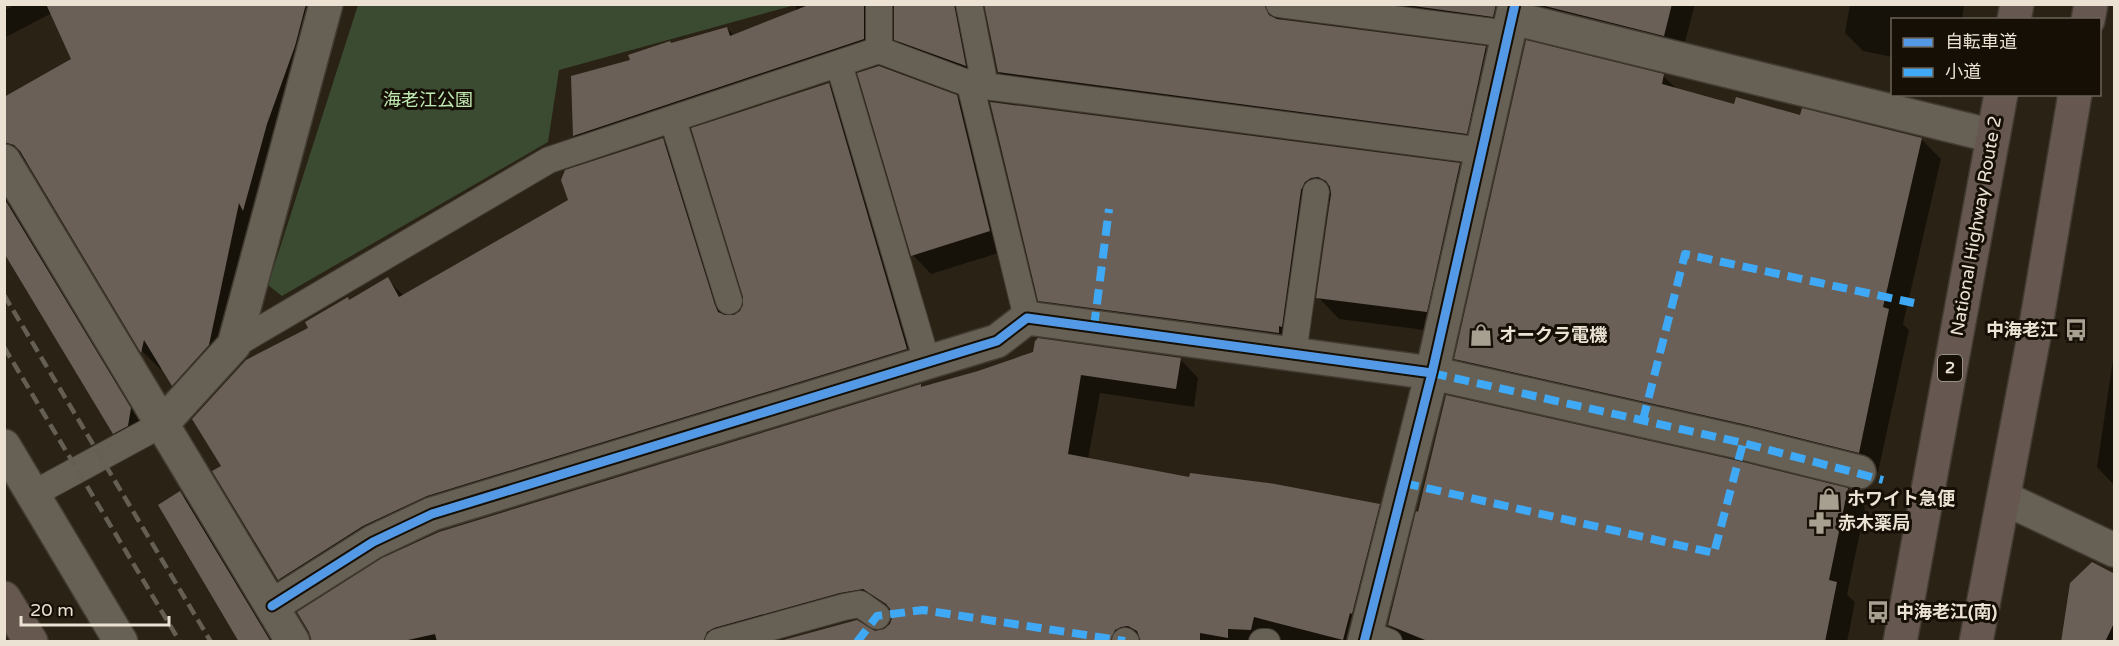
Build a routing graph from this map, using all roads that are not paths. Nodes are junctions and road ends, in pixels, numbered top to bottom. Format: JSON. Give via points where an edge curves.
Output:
{"nodes":[{"id":1,"x":326,"y":4,"type":"edge"},
{"id":2,"x":879,"y":4,"type":"edge"},
{"id":3,"x":969,"y":4,"type":"edge"},
{"id":4,"x":1279,"y":4,"type":"edge"},
{"id":5,"x":1512,"y":19,"type":"edge"},
{"id":6,"x":879,"y":50,"type":"junction"},
{"id":7,"x":839,"y":64,"type":"junction"},
{"id":8,"x":977,"y":85,"type":"junction"},
{"id":9,"x":2001,"y":96,"type":"edge"},
{"id":10,"x":2075,"y":96,"type":"edge"},
{"id":11,"x":673,"y":120,"type":"junction"},
{"id":12,"x":1993,"y":136,"type":"junction"},
{"id":13,"x":1483,"y":151,"type":"junction"},
{"id":14,"x":4,"y":161,"type":"edge"},
{"id":15,"x":1316,"y":192,"type":"dead end"},
{"id":16,"x":729,"y":301,"type":"dead end"},
{"id":17,"x":1026,"y":318,"type":"junction"},
{"id":18,"x":234,"y":345,"type":"junction"},
{"id":19,"x":1293,"y":354,"type":"junction"},
{"id":20,"x":927,"y":362,"type":"junction"},
{"id":21,"x":1432,"y":373,"type":"junction"},
{"id":22,"x":162,"y":424,"type":"junction"},
{"id":23,"x":4,"y":446,"type":"edge"},
{"id":24,"x":1859,"y":472,"type":"dead end"},
{"id":25,"x":33,"y":494,"type":"junction"},
{"id":26,"x":2004,"y":498,"type":"junction"},
{"id":27,"x":2115,"y":550,"type":"edge"},
{"id":28,"x":4,"y":598,"type":"edge"},
{"id":29,"x":272,"y":606,"type":"junction"},
{"id":30,"x":877,"y":616,"type":"dead end"},
{"id":31,"x":1373,"y":639,"type":"edge"},
{"id":32,"x":31,"y":642,"type":"edge"},
{"id":33,"x":121,"y":642,"type":"edge"},
{"id":34,"x":293,"y":642,"type":"edge"},
{"id":35,"x":718,"y":642,"type":"edge"},
{"id":36,"x":1262,"y":642,"type":"edge"},
{"id":37,"x":1267,"y":642,"type":"edge"},
{"id":38,"x":1900,"y":642,"type":"edge"},
{"id":39,"x":1976,"y":642,"type":"edge"}],
"edges":[{"from":1,"to":18,"type":"street"},
{"from":2,"to":6,"type":"lane"},
{"from":3,"to":8,"type":"lane"},
{"from":4,"to":5,"type":"lane"},
{"from":5,"to":12,"type":"street"},
{"from":5,"to":13,"type":"street"},
{"from":6,"to":7,"type":"lane"},
{"from":6,"to":8,"type":"lane"},
{"from":7,"to":11,"type":"lane"},
{"from":7,"to":20,"type":"lane"},
{"from":8,"to":13,"type":"lane"},
{"from":8,"to":17,"type":"lane"},
{"from":9,"to":12,"type":"highway","name":"National Highway Route 2","number":"2"},
{"from":10,"to":26,"type":"highway"},
{"from":11,"to":16,"type":"lane"},
{"from":11,"to":18,"type":"lane","via":[[549,160]]},
{"from":12,"to":38,"type":"highway","name":"National Highway Route 2","number":"2"},
{"from":13,"to":21,"type":"street"},
{"from":14,"to":22,"type":"street"},
{"from":15,"to":19,"type":"lane"},
{"from":17,"to":19,"type":"street"},
{"from":17,"to":20,"type":"street","via":[[997,341]]},
{"from":18,"to":22,"type":"street"},
{"from":19,"to":21,"type":"street"},
{"from":20,"to":29,"type":"street","via":[[432,514],[373,542]]},
{"from":21,"to":24,"type":"street"},
{"from":21,"to":31,"type":"street"},
{"from":22,"to":25,"type":"lane"},
{"from":22,"to":29,"type":"street"},
{"from":23,"to":25,"type":"street"},
{"from":25,"to":33,"type":"street"},
{"from":26,"to":27,"type":"street"},
{"from":26,"to":39,"type":"highway"},
{"from":28,"to":32,"type":"highway"},
{"from":29,"to":34,"type":"street"},
{"from":30,"to":35,"type":"lane","via":[[860,604]]},
{"from":36,"to":37,"type":"lane"}]}
